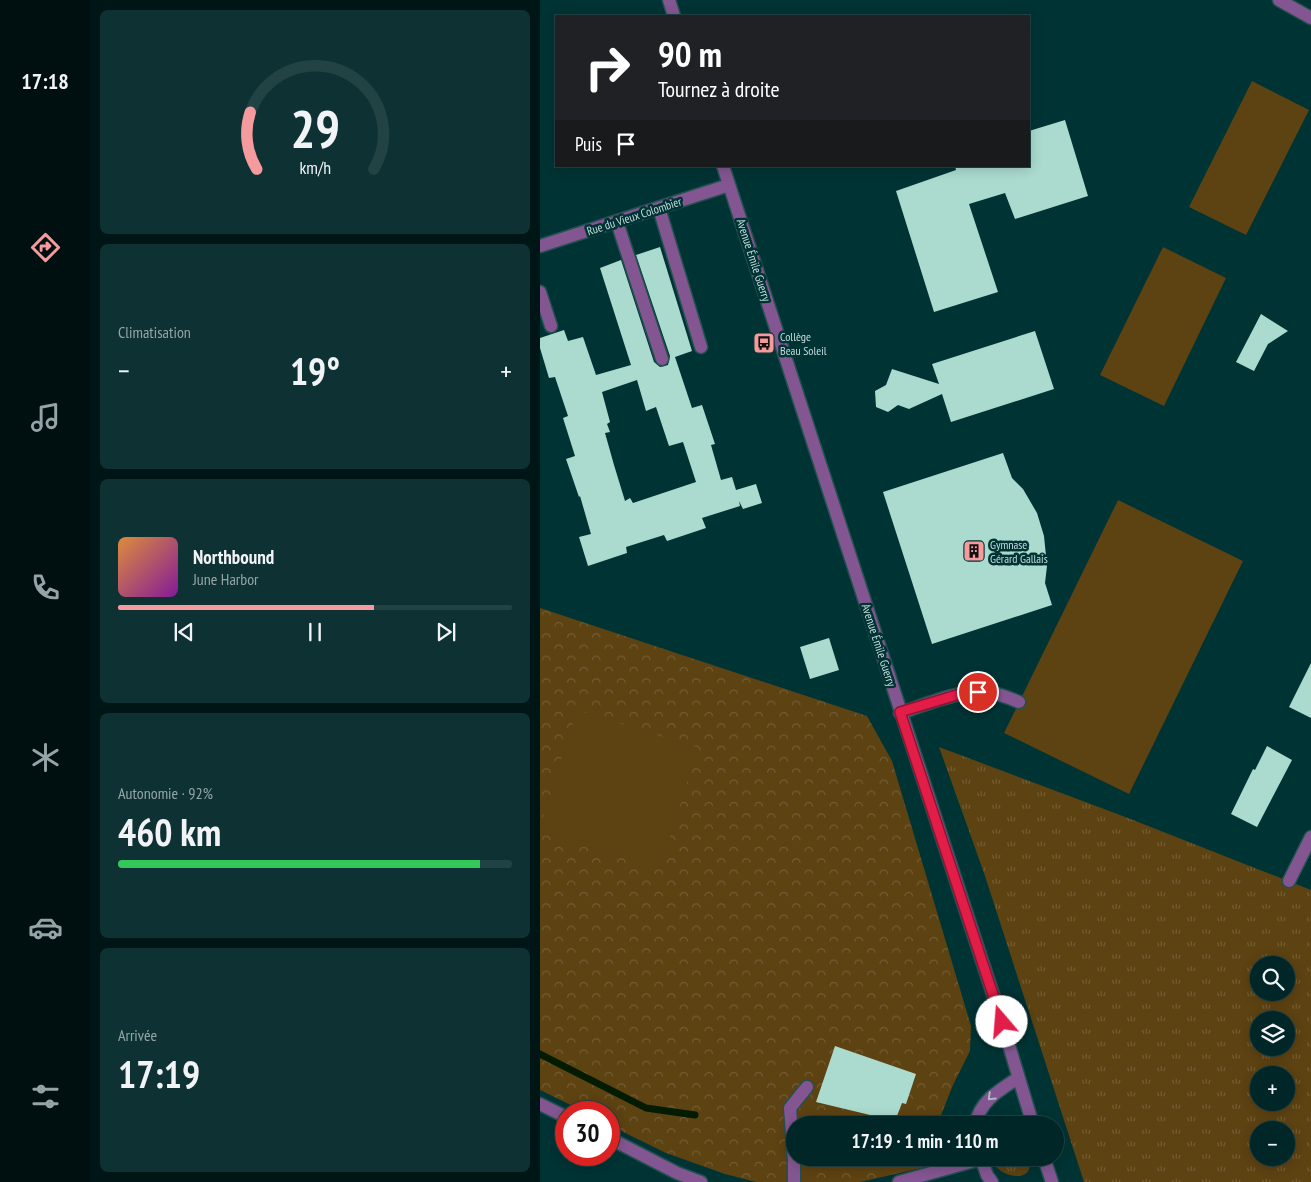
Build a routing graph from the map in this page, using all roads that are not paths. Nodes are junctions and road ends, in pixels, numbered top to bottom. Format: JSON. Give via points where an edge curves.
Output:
{"nodes":[{"id":1,"x":669,"y":0,"type":"edge"},
{"id":2,"x":1279,"y":0,"type":"edge"},
{"id":3,"x":674,"y":15,"type":"edge"},
{"id":4,"x":1311,"y":18,"type":"edge"},
{"id":5,"x":723,"y":167,"type":"edge"},
{"id":6,"x":729,"y":185,"type":"junction"},
{"id":7,"x":659,"y":208,"type":"junction"},
{"id":8,"x":617,"y":222,"type":"junction"},
{"id":9,"x":540,"y":246,"type":"edge"},
{"id":10,"x":540,"y":292,"type":"edge"},
{"id":11,"x":551,"y":326,"type":"dead end"},
{"id":12,"x":701,"y":347,"type":"dead end"},
{"id":13,"x":662,"y":359,"type":"dead end"},
{"id":14,"x":1019,"y":702,"type":"dead end"},
{"id":15,"x":900,"y":712,"type":"junction"},
{"id":16,"x":1311,"y":837,"type":"edge"},
{"id":17,"x":1289,"y":882,"type":"dead end"},
{"id":18,"x":1018,"y":1078,"type":"junction"},
{"id":19,"x":807,"y":1087,"type":"dead end"},
{"id":20,"x":540,"y":1104,"type":"edge"},
{"id":21,"x":555,"y":1112,"type":"edge"},
{"id":22,"x":977,"y":1116,"type":"edge"},
{"id":23,"x":1030,"y":1116,"type":"edge"},
{"id":24,"x":620,"y":1144,"type":"edge"},
{"id":25,"x":954,"y":1166,"type":"edge"},
{"id":26,"x":984,"y":1166,"type":"edge"},
{"id":27,"x":1047,"y":1166,"type":"edge"},
{"id":28,"x":701,"y":1182,"type":"edge"},
{"id":29,"x":794,"y":1182,"type":"edge"},
{"id":30,"x":899,"y":1182,"type":"edge"},
{"id":31,"x":992,"y":1182,"type":"edge"},
{"id":32,"x":1052,"y":1182,"type":"edge"}],
"edges":[{"from":1,"to":3,"type":"street"},
{"from":2,"to":4,"type":"street"},
{"from":5,"to":6,"type":"street","name":"Avenue Émile Guerry"},
{"from":6,"to":7,"type":"street","name":"Rue du Vieux Colombier"},
{"from":6,"to":15,"type":"street","name":"Avenue Émile Guerry"},
{"from":7,"to":8,"type":"street","name":"Rue du Vieux Colombier"},
{"from":7,"to":12,"type":"street"},
{"from":8,"to":9,"type":"street","name":"Rue du Vieux Colombier"},
{"from":8,"to":13,"type":"street"},
{"from":10,"to":11,"type":"street"},
{"from":14,"to":15,"type":"street","via":[[997,694],[978,692],[960,694]]},
{"from":15,"to":18,"type":"street","name":"Avenue Émile Guerry"},
{"from":16,"to":17,"type":"street"},
{"from":18,"to":22,"type":"street","one_way":true,"via":[[993,1094]]},
{"from":18,"to":23,"type":"street","name":"Avenue Émile Guerry"},
{"from":19,"to":29,"type":"street","via":[[790,1108]]},
{"from":20,"to":21,"type":"street"},
{"from":24,"to":28,"type":"street"},
{"from":25,"to":30,"type":"street"},
{"from":26,"to":31,"type":"street"},
{"from":27,"to":32,"type":"street"}]}
